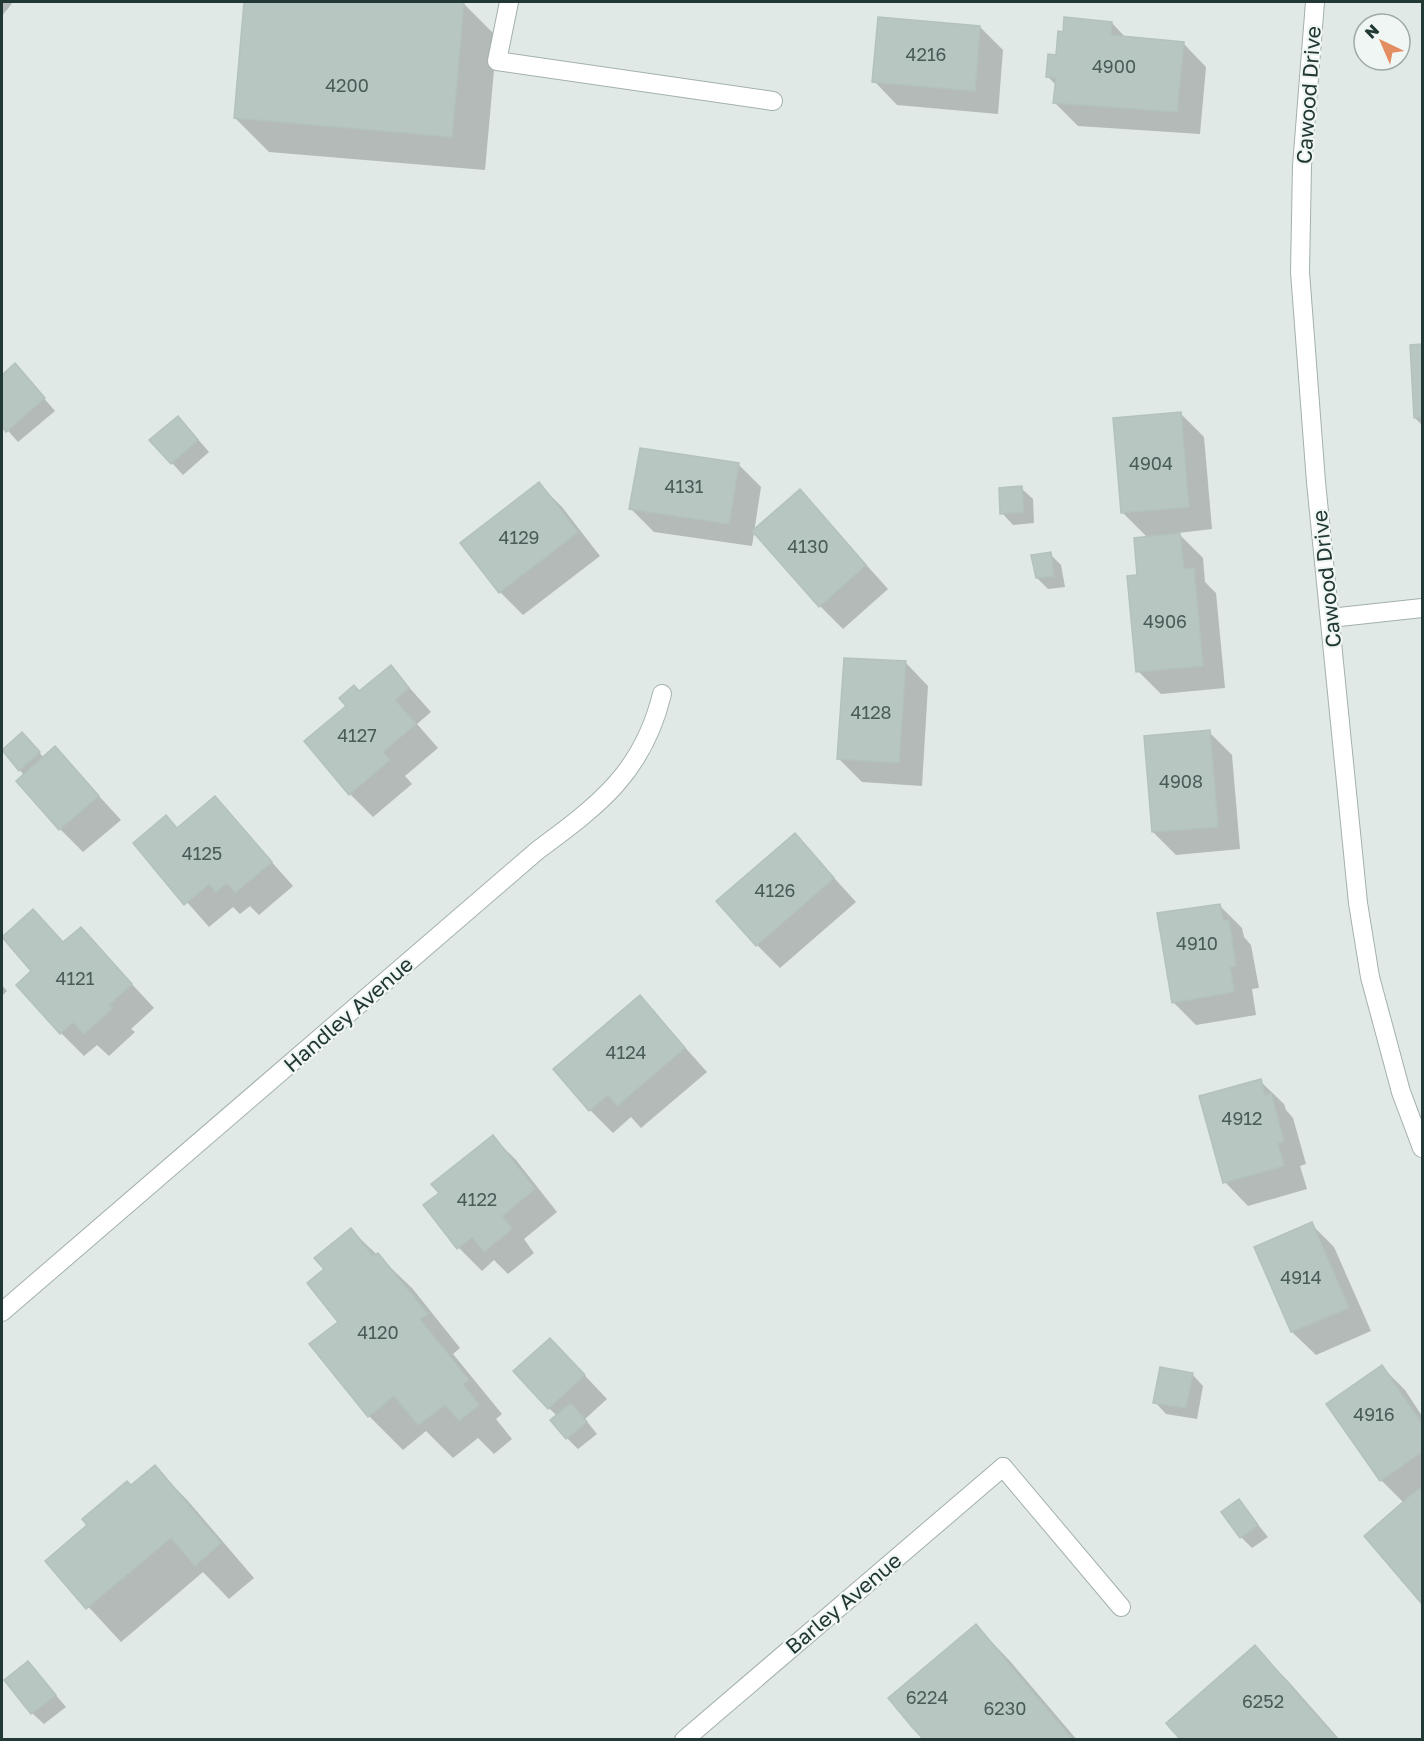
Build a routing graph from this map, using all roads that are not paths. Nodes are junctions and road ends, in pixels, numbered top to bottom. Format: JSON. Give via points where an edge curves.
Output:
{"nodes":[{"id":1,"x":508,"y":2,"type":"edge"},
{"id":2,"x":1315,"y":2,"type":"edge"},
{"id":3,"x":773,"y":101,"type":"dead end"},
{"id":4,"x":1422,"y":608,"type":"edge"},
{"id":5,"x":1330,"y":618,"type":"junction"},
{"id":6,"x":662,"y":694,"type":"dead end"},
{"id":7,"x":1422,"y":1148,"type":"edge"},
{"id":8,"x":2,"y":1312,"type":"edge"},
{"id":9,"x":1121,"y":1607,"type":"dead end"},
{"id":10,"x":684,"y":1740,"type":"edge"}],
"edges":[{"from":1,"to":3,"type":"street","via":[[497,61]]},
{"from":2,"to":5,"type":"street","name":"Cawood Drive","via":[[1302,154],[1300,272]]},
{"from":4,"to":5,"type":"street"},
{"from":5,"to":7,"type":"street","name":"Cawood Drive","via":[[1358,903],[1370,977],[1401,1092]]},
{"from":6,"to":8,"type":"street","name":"Handley Avenue","via":[[654,724],[634,763],[595,808],[538,850]]},
{"from":9,"to":10,"type":"street","name":"Barley Avenue","via":[[1003,1467]]}]}
